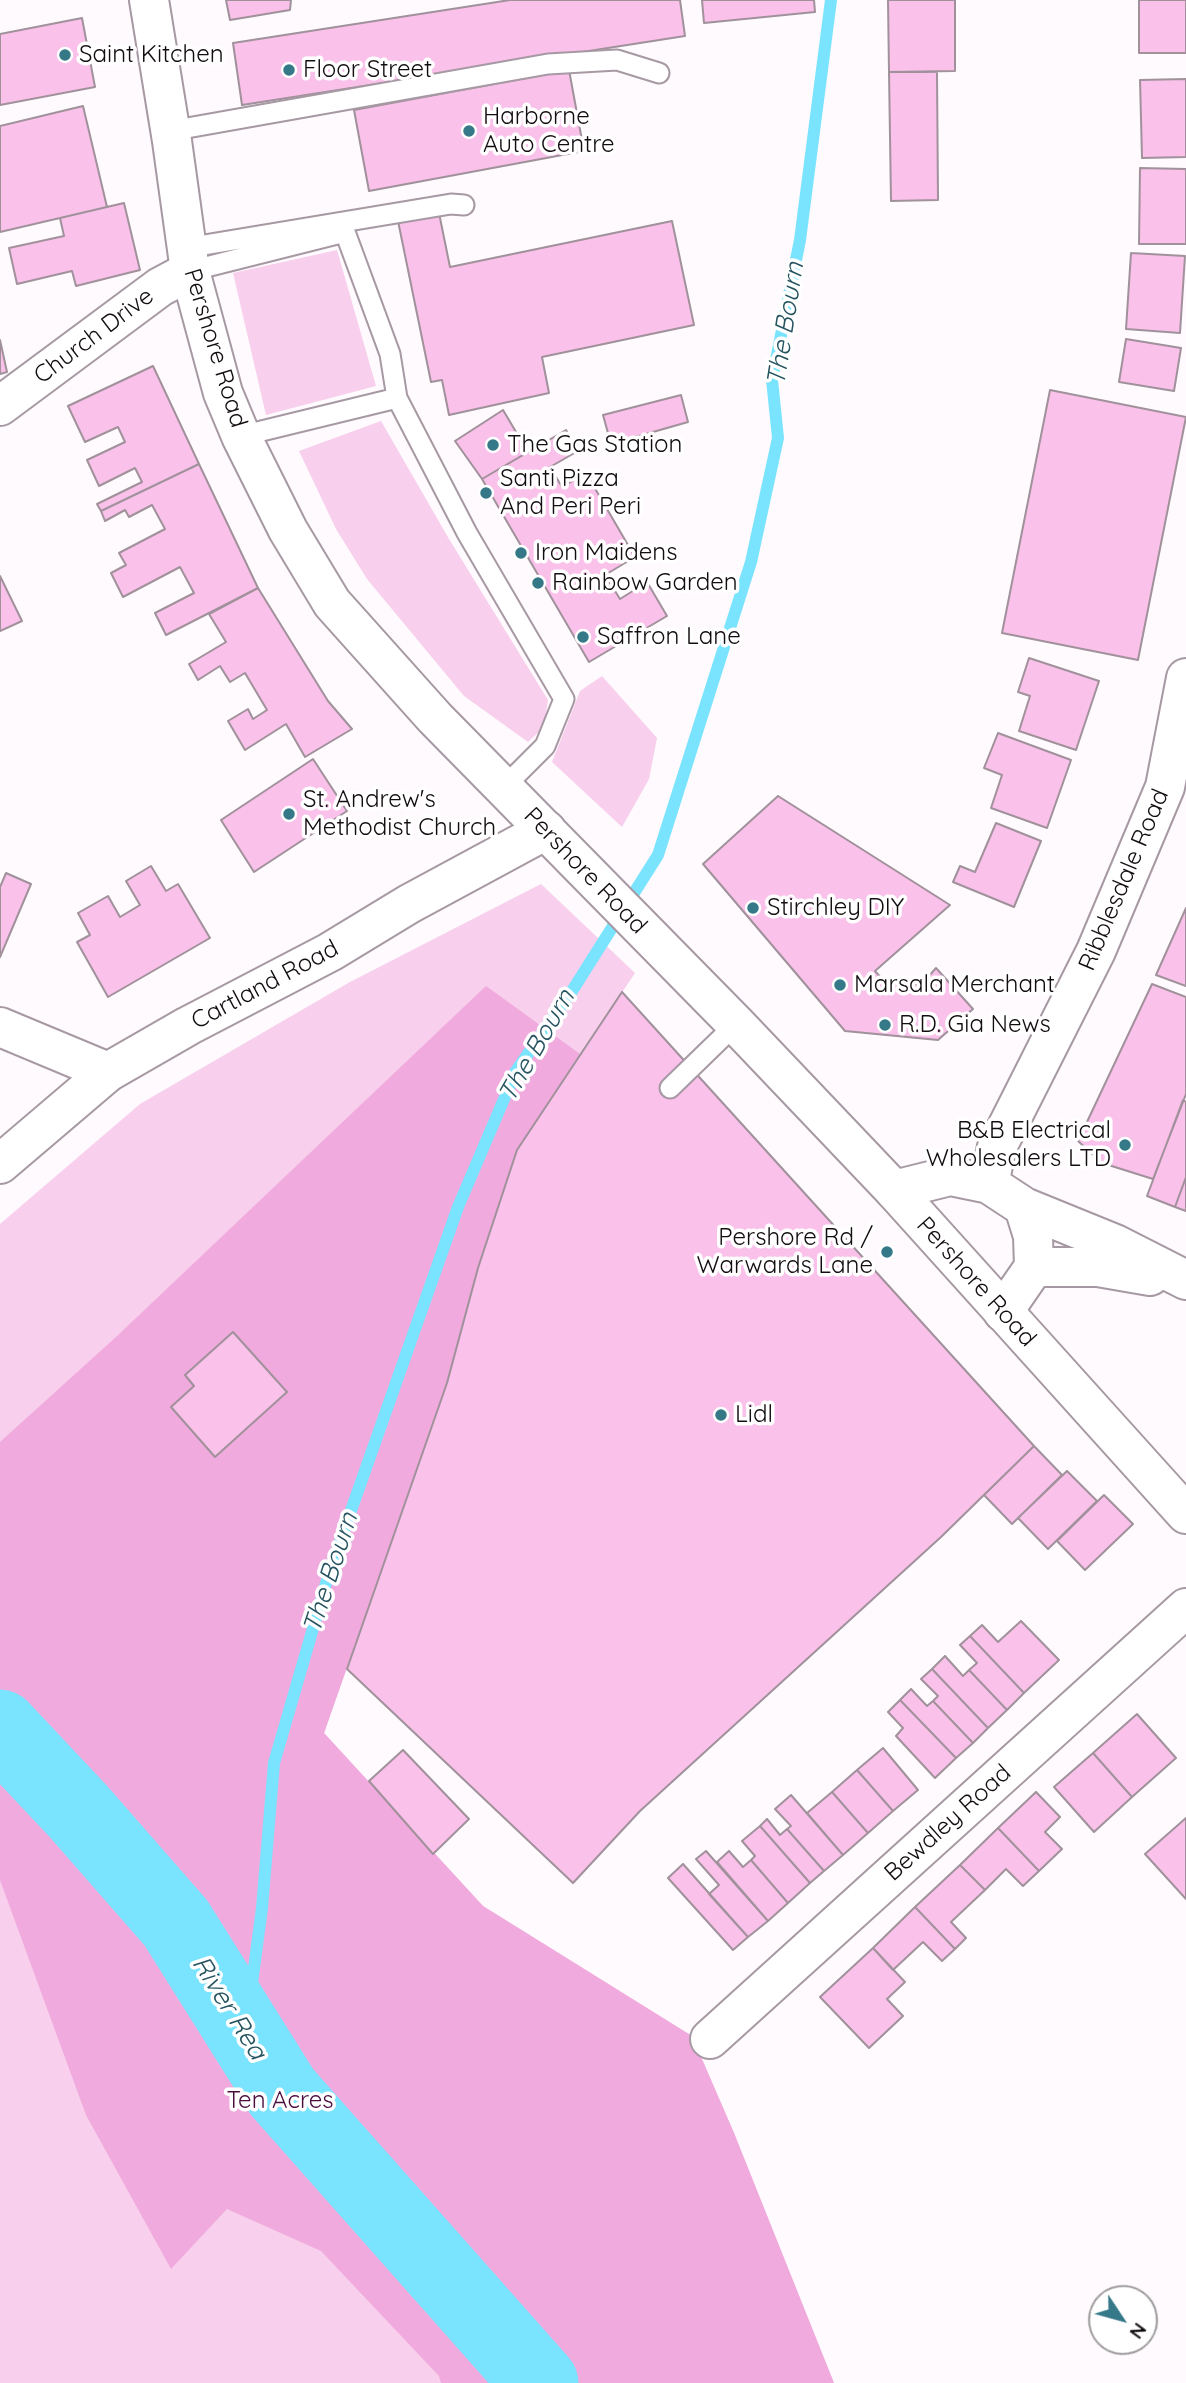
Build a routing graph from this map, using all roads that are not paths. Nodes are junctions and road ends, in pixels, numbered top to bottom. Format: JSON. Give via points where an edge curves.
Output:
{"nodes":[{"id":1,"x":149,"y":0,"type":"edge"},
{"id":2,"x":659,"y":73,"type":"dead end"},
{"id":3,"x":170,"y":131,"type":"junction"},
{"id":4,"x":464,"y":205,"type":"dead end"},
{"id":5,"x":188,"y":260,"type":"junction"},
{"id":6,"x":397,"y":398,"type":"junction"},
{"id":7,"x":0,"y":406,"type":"edge"},
{"id":8,"x":241,"y":436,"type":"junction"},
{"id":9,"x":1186,"y":678,"type":"edge"},
{"id":10,"x":1175,"y":787,"type":"edge"},
{"id":11,"x":503,"y":788,"type":"junction"},
{"id":12,"x":546,"y":830,"type":"junction"},
{"id":13,"x":736,"y":1024,"type":"junction"},
{"id":14,"x":0,"y":1027,"type":"edge"},
{"id":15,"x":108,"y":1072,"type":"junction"},
{"id":16,"x":670,"y":1088,"type":"dead end"},
{"id":17,"x":997,"y":1147,"type":"junction"},
{"id":18,"x":0,"y":1164,"type":"edge"},
{"id":19,"x":950,"y":1176,"type":"junction"},
{"id":20,"x":989,"y":1184,"type":"junction"},
{"id":21,"x":894,"y":1190,"type":"junction"},
{"id":22,"x":1024,"y":1207,"type":"junction"},
{"id":23,"x":1034,"y":1267,"type":"junction"},
{"id":24,"x":1186,"y":1282,"type":"edge"},
{"id":25,"x":1003,"y":1312,"type":"junction"},
{"id":26,"x":1186,"y":1514,"type":"edge"},
{"id":27,"x":1186,"y":1608,"type":"edge"},
{"id":28,"x":710,"y":2039,"type":"dead end"}],
"edges":[{"from":1,"to":3,"type":"street","name":"Pershore Road"},
{"from":2,"to":3,"type":"lane","via":[[617,60],[548,64]]},
{"from":3,"to":5,"type":"street","name":"Pershore Road"},
{"from":4,"to":5,"type":"lane","via":[[451,204]]},
{"from":5,"to":6,"type":"lane","via":[[345,232],[390,354]]},
{"from":5,"to":7,"type":"street","name":"Church Drive","via":[[160,287]]},
{"from":5,"to":8,"type":"street","name":"Pershore Road","via":[[223,393]]},
{"from":6,"to":8,"type":"lane"},
{"from":6,"to":11,"type":"lane","via":[[467,534],[564,699],[545,746]]},
{"from":8,"to":11,"type":"street","name":"Pershore Road","via":[[288,530],[332,603]]},
{"from":9,"to":10,"type":"street","name":"Ribblesdale Road"},
{"from":10,"to":17,"type":"street","name":"Ribblesdale Road"},
{"from":11,"to":12,"type":"street","name":"Pershore Road"},
{"from":12,"to":13,"type":"street","name":"Pershore Road"},
{"from":12,"to":15,"type":"street","name":"Cartland Road"},
{"from":13,"to":16,"type":"lane"},
{"from":13,"to":21,"type":"street","name":"Pershore Road"},
{"from":14,"to":15,"type":"street"},
{"from":15,"to":18,"type":"street","name":"Cartland Road"},
{"from":17,"to":19,"type":"street"},
{"from":17,"to":20,"type":"street","name":"Ribblesdale Road"},
{"from":19,"to":20,"type":"street"},
{"from":19,"to":21,"type":"street"},
{"from":20,"to":22,"type":"street"},
{"from":21,"to":25,"type":"street","name":"Pershore Road"},
{"from":22,"to":23,"type":"street","via":[[1033,1236]]},
{"from":22,"to":24,"type":"street","via":[[1115,1244]]},
{"from":23,"to":24,"type":"street","via":[[1098,1267]]},
{"from":23,"to":25,"type":"street"},
{"from":25,"to":26,"type":"street","name":"Pershore Road"},
{"from":27,"to":28,"type":"street","name":"Bewdley Road"}]}
